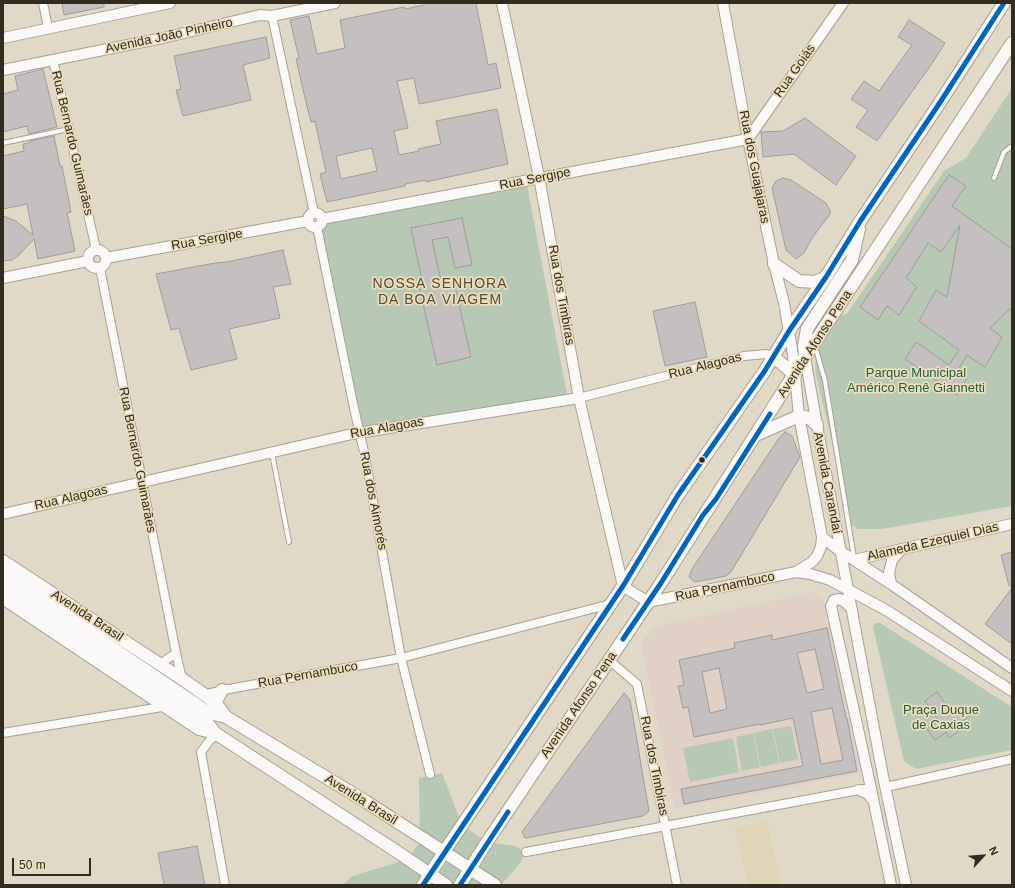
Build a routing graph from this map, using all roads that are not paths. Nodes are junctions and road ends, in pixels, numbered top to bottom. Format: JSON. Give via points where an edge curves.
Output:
{"nodes":[{"id":1,"x":43,"y":3,"type":"edge"},
{"id":2,"x":170,"y":3,"type":"edge"},
{"id":3,"x":335,"y":3,"type":"edge"},
{"id":4,"x":502,"y":3,"type":"edge"},
{"id":5,"x":723,"y":3,"type":"edge"},
{"id":6,"x":842,"y":3,"type":"edge"},
{"id":7,"x":1004,"y":3,"type":"edge"},
{"id":8,"x":272,"y":16,"type":"junction"},
{"id":9,"x":48,"y":28,"type":"junction"},
{"id":10,"x":3,"y":38,"type":"edge"},
{"id":11,"x":1012,"y":43,"type":"edge"},
{"id":12,"x":53,"y":60,"type":"junction"},
{"id":13,"x":3,"y":70,"type":"edge"},
{"id":14,"x":69,"y":129,"type":"junction"},
{"id":15,"x":748,"y":139,"type":"junction"},
{"id":16,"x":3,"y":143,"type":"edge"},
{"id":17,"x":1012,"y":146,"type":"edge"},
{"id":18,"x":539,"y":177,"type":"junction"},
{"id":19,"x":994,"y":178,"type":"dead end"},
{"id":20,"x":315,"y":220,"type":"junction"},
{"id":21,"x":861,"y":220,"type":"junction"},
{"id":22,"x":96,"y":249,"type":"junction"},
{"id":23,"x":106,"y":258,"type":"junction"},
{"id":24,"x":88,"y":261,"type":"junction"},
{"id":25,"x":774,"y":264,"type":"junction"},
{"id":26,"x":100,"y":268,"type":"junction"},
{"id":27,"x":826,"y":277,"type":"junction"},
{"id":28,"x":3,"y":278,"type":"edge"},
{"id":29,"x":789,"y":331,"type":"junction"},
{"id":30,"x":814,"y":344,"type":"junction"},
{"id":31,"x":773,"y":356,"type":"junction"},
{"id":32,"x":805,"y":358,"type":"junction"},
{"id":33,"x":795,"y":375,"type":"junction"},
{"id":34,"x":579,"y":398,"type":"junction"},
{"id":35,"x":799,"y":416,"type":"junction"},
{"id":36,"x":816,"y":425,"type":"junction"},
{"id":37,"x":359,"y":433,"type":"junction"},
{"id":38,"x":758,"y":434,"type":"junction"},
{"id":39,"x":272,"y":452,"type":"junction"},
{"id":40,"x":142,"y":482,"type":"junction"},
{"id":41,"x":3,"y":514,"type":"edge"},
{"id":42,"x":1012,"y":524,"type":"edge"},
{"id":43,"x":822,"y":537,"type":"junction"},
{"id":44,"x":289,"y":542,"type":"dead end"},
{"id":45,"x":902,"y":549,"type":"junction"},
{"id":46,"x":840,"y":552,"type":"junction"},
{"id":47,"x":854,"y":560,"type":"junction"},
{"id":48,"x":3,"y":561,"type":"edge"},
{"id":49,"x":796,"y":572,"type":"junction"},
{"id":50,"x":3,"y":574,"type":"edge"},
{"id":51,"x":891,"y":584,"type":"junction"},
{"id":52,"x":3,"y":586,"type":"edge"},
{"id":53,"x":623,"y":586,"type":"junction"},
{"id":54,"x":848,"y":589,"type":"junction"},
{"id":55,"x":3,"y":598,"type":"edge"},
{"id":56,"x":648,"y":602,"type":"junction"},
{"id":57,"x":611,"y":604,"type":"junction"},
{"id":58,"x":852,"y":609,"type":"junction"},
{"id":59,"x":176,"y":653,"type":"junction"},
{"id":60,"x":401,"y":658,"type":"junction"},
{"id":61,"x":609,"y":660,"type":"junction"},
{"id":62,"x":160,"y":664,"type":"junction"},
{"id":63,"x":1012,"y":668,"type":"edge"},
{"id":64,"x":182,"y":679,"type":"junction"},
{"id":65,"x":222,"y":690,"type":"junction"},
{"id":66,"x":1012,"y":690,"type":"edge"},
{"id":67,"x":204,"y":694,"type":"junction"},
{"id":68,"x":184,"y":700,"type":"junction"},
{"id":69,"x":166,"y":707,"type":"junction"},
{"id":70,"x":210,"y":712,"type":"junction"},
{"id":71,"x":3,"y":732,"type":"edge"},
{"id":72,"x":216,"y":734,"type":"junction"},
{"id":73,"x":1012,"y":759,"type":"edge"},
{"id":74,"x":430,"y":774,"type":"dead end"},
{"id":75,"x":883,"y":776,"type":"junction"},
{"id":76,"x":871,"y":788,"type":"junction"},
{"id":77,"x":859,"y":790,"type":"junction"},
{"id":78,"x":886,"y":791,"type":"junction"},
{"id":79,"x":874,"y":801,"type":"junction"},
{"id":80,"x":666,"y":827,"type":"junction"},
{"id":81,"x":444,"y":852,"type":"junction"},
{"id":82,"x":526,"y":852,"type":"dead end"},
{"id":83,"x":471,"y":868,"type":"junction"},
{"id":84,"x":430,"y":874,"type":"junction"},
{"id":85,"x":225,"y":885,"type":"edge"},
{"id":86,"x":423,"y":885,"type":"edge"},
{"id":87,"x":446,"y":885,"type":"edge"},
{"id":88,"x":460,"y":885,"type":"edge"},
{"id":89,"x":496,"y":885,"type":"edge"},
{"id":90,"x":677,"y":885,"type":"edge"},
{"id":91,"x":891,"y":885,"type":"edge"},
{"id":92,"x":906,"y":885,"type":"edge"}],
"edges":[{"from":1,"to":9,"type":"street"},
{"from":2,"to":9,"type":"street"},
{"from":3,"to":8,"type":"street","name":"Avenida João Pinheiro"},
{"from":4,"to":18,"type":"street","name":"Rua dos Timbiras"},
{"from":5,"to":15,"type":"street","name":"Rua dos Guajajaras"},
{"from":6,"to":15,"type":"street","name":"Rua Goiás"},
{"from":7,"to":21,"type":"main road","name":"Avenida Afonso Pena"},
{"from":8,"to":12,"type":"street","name":"Avenida João Pinheiro","via":[[260,15]]},
{"from":8,"to":20,"type":"street","name":"Rua dos Aimorés"},
{"from":9,"to":10,"type":"street"},
{"from":11,"to":30,"type":"main road","name":"Avenida Afonso Pena"},
{"from":12,"to":13,"type":"street","name":"Avenida João Pinheiro"},
{"from":12,"to":14,"type":"street","name":"Rua Bernardo Guimarães"},
{"from":14,"to":16,"type":"lane"},
{"from":14,"to":22,"type":"street","name":"Rua Bernardo Guimarães"},
{"from":15,"to":18,"type":"street","name":"Rua Sergipe"},
{"from":15,"to":25,"type":"street","name":"Rua dos Guajajaras"},
{"from":17,"to":19,"type":"lane","via":[[1004,152]]},
{"from":18,"to":20,"type":"street","name":"Rua Sergipe"},
{"from":18,"to":34,"type":"street","name":"Rua dos Timbiras"},
{"from":20,"to":23,"type":"street","name":"Rua Sergipe"},
{"from":20,"to":37,"type":"street","name":"Rua dos Aimorés"},
{"from":21,"to":27,"type":"main road","name":"Avenida Afonso Pena"},
{"from":21,"to":32,"type":"main road","via":[[852,260],[807,329]]},
{"from":22,"to":23,"type":"street","via":[[103,252]]},
{"from":22,"to":24,"type":"street","via":[[89,253]]},
{"from":23,"to":26,"type":"street"},
{"from":24,"to":26,"type":"street","via":[[92,267]]},
{"from":24,"to":28,"type":"street"},
{"from":25,"to":27,"type":"main road","via":[[799,281],[815,282]]},
{"from":25,"to":29,"type":"street","name":"Rua dos Guajajaras"},
{"from":26,"to":40,"type":"street","name":"Rua Bernardo Guimarães"},
{"from":27,"to":29,"type":"main road","name":"Avenida Afonso Pena"},
{"from":29,"to":31,"type":"main road","name":"Avenida Afonso Pena"},
{"from":29,"to":33,"type":"street","name":"Avenida Carandaí"},
{"from":30,"to":32,"type":"main road","name":"Avenida Afonso Pena"},
{"from":30,"to":47,"type":"lane","via":[[825,381]]},
{"from":31,"to":33,"type":"main road"},
{"from":31,"to":34,"type":"street","name":"Rua Alagoas","via":[[744,356]]},
{"from":31,"to":53,"type":"main road","name":"Avenida Afonso Pena","via":[[678,495]]},
{"from":32,"to":33,"type":"main road","name":"Avenida Afonso Pena"},
{"from":32,"to":36,"type":"street","name":"Avenida Carandaí"},
{"from":33,"to":35,"type":"street","name":"Avenida Carandaí"},
{"from":33,"to":38,"type":"main road","name":"Avenida Afonso Pena"},
{"from":34,"to":37,"type":"street","name":"Rua Alagoas"},
{"from":34,"to":53,"type":"street","name":"Rua dos Timbiras"},
{"from":35,"to":36,"type":"main road","via":[[809,418]]},
{"from":35,"to":38,"type":"main road"},
{"from":35,"to":43,"type":"street","name":"Avenida Carandaí"},
{"from":36,"to":46,"type":"street","name":"Avenida Carandaí"},
{"from":37,"to":39,"type":"street","name":"Rua Alagoas"},
{"from":37,"to":60,"type":"street","name":"Rua dos Aimorés"},
{"from":38,"to":56,"type":"main road","name":"Avenida Afonso Pena"},
{"from":39,"to":40,"type":"street","name":"Rua Alagoas"},
{"from":39,"to":44,"type":"lane"},
{"from":40,"to":41,"type":"street","name":"Rua Alagoas"},
{"from":40,"to":59,"type":"street","name":"Rua Bernardo Guimarães"},
{"from":42,"to":45,"type":"street","name":"Alameda Ezequiel Dias"},
{"from":43,"to":46,"type":"street"},
{"from":43,"to":49,"type":"street","via":[[817,556]]},
{"from":45,"to":47,"type":"street","name":"Alameda Ezequiel Dias"},
{"from":45,"to":51,"type":"street","via":[[892,560],[889,573]]},
{"from":46,"to":47,"type":"street"},
{"from":46,"to":54,"type":"street","name":"Avenida Carandaí"},
{"from":47,"to":51,"type":"street"},
{"from":48,"to":62,"type":"main road","name":"Avenida Brasil"},
{"from":49,"to":54,"type":"street","name":"Rua Pernambuco","via":[[830,580]]},
{"from":49,"to":56,"type":"street","name":"Rua Pernambuco"},
{"from":50,"to":68,"type":"main road","name":"Avenida Brasil"},
{"from":51,"to":63,"type":"street"},
{"from":52,"to":68,"type":"main road","name":"Avenida Brasil"},
{"from":53,"to":56,"type":"street"},
{"from":53,"to":57,"type":"main road","name":"Avenida Afonso Pena"},
{"from":54,"to":58,"type":"street","name":"Avenida Carandaí"},
{"from":54,"to":66,"type":"street","name":"Rua Pernambuco","via":[[886,610]]},
{"from":55,"to":69,"type":"main road","name":"Avenida Brasil"},
{"from":56,"to":61,"type":"main road","name":"Avenida Afonso Pena"},
{"from":57,"to":60,"type":"street","name":"Rua Pernambuco"},
{"from":57,"to":81,"type":"main road","name":"Avenida Afonso Pena"},
{"from":58,"to":75,"type":"street","name":"Avenida Carandaí"},
{"from":58,"to":76,"type":"street","via":[[840,599],[834,600],[831,606]]},
{"from":59,"to":62,"type":"street"},
{"from":59,"to":64,"type":"street","name":"Rua Bernardo Guimarães"},
{"from":60,"to":65,"type":"street","name":"Rua Pernambuco"},
{"from":60,"to":74,"type":"street","name":"Rua dos Aimorés"},
{"from":61,"to":80,"type":"street","name":"Rua dos Timbiras","via":[[638,684]]},
{"from":61,"to":83,"type":"main road","name":"Avenida Afonso Pena"},
{"from":62,"to":64,"type":"main road","name":"Avenida Brasil"},
{"from":64,"to":67,"type":"main road","name":"Avenida Brasil"},
{"from":65,"to":67,"type":"street","name":"Rua Pernambuco"},
{"from":65,"to":70,"type":"main road"},
{"from":67,"to":68,"type":"street","name":"Rua Pernambuco"},
{"from":67,"to":70,"type":"main road","name":"Avenida Brasil"},
{"from":68,"to":69,"type":"street","name":"Rua Pernambuco"},
{"from":68,"to":70,"type":"main road","name":"Avenida Brasil"},
{"from":69,"to":71,"type":"street","name":"Rua Pernambuco"},
{"from":69,"to":72,"type":"main road","name":"Avenida Brasil","via":[[199,729]]},
{"from":70,"to":72,"type":"main road","name":"Avenida Brasil"},
{"from":70,"to":81,"type":"main road","name":"Avenida Brasil","via":[[226,717],[366,801]]},
{"from":72,"to":84,"type":"main road","name":"Avenida Brasil"},
{"from":72,"to":85,"type":"street","via":[[200,752]]},
{"from":73,"to":78,"type":"street"},
{"from":75,"to":76,"type":"street"},
{"from":75,"to":78,"type":"street","name":"Avenida Carandaí"},
{"from":76,"to":77,"type":"street"},
{"from":76,"to":78,"type":"street"},
{"from":76,"to":79,"type":"street"},
{"from":77,"to":79,"type":"street","via":[[868,794]]},
{"from":77,"to":80,"type":"street"},
{"from":78,"to":92,"type":"street","name":"Avenida Carandaí"},
{"from":79,"to":91,"type":"street"},
{"from":80,"to":82,"type":"street"},
{"from":80,"to":90,"type":"street","name":"Rua dos Timbiras"},
{"from":81,"to":83,"type":"main road","name":"Avenida Brasil"},
{"from":81,"to":84,"type":"main road","name":"Avenida Afonso Pena"},
{"from":83,"to":88,"type":"main road","name":"Avenida Afonso Pena"},
{"from":83,"to":89,"type":"main road","name":"Avenida Brasil"},
{"from":84,"to":86,"type":"main road","name":"Avenida Afonso Pena"},
{"from":84,"to":87,"type":"main road","name":"Avenida Brasil"}]}
